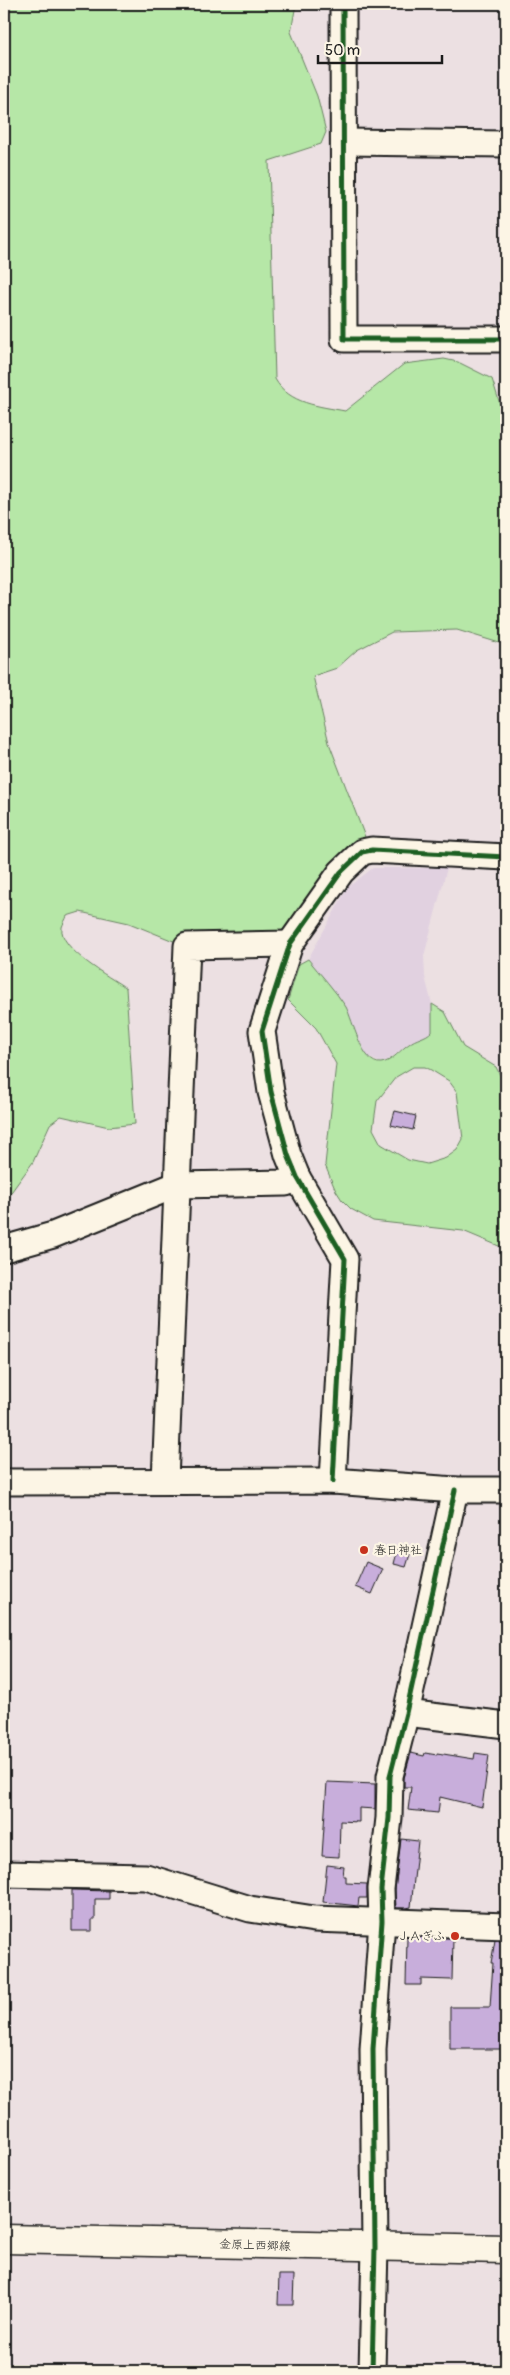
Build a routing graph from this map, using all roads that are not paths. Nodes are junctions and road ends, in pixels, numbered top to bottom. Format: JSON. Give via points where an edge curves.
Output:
{"nodes":[{"id":1,"x":344,"y":4,"type":"edge"},
{"id":2,"x":345,"y":142,"type":"junction"},
{"id":3,"x":506,"y":144,"type":"edge"},
{"id":4,"x":506,"y":339,"type":"edge"},
{"id":5,"x":506,"y":857,"type":"edge"},
{"id":6,"x":290,"y":944,"type":"junction"},
{"id":7,"x":297,"y":1177,"type":"junction"},
{"id":8,"x":176,"y":1185,"type":"junction"},
{"id":9,"x":4,"y":1249,"type":"edge"},
{"id":10,"x":333,"y":1480,"type":"junction"},
{"id":11,"x":165,"y":1481,"type":"junction"},
{"id":12,"x":4,"y":1482,"type":"edge"},
{"id":13,"x":455,"y":1490,"type":"junction"},
{"id":14,"x":506,"y":1490,"type":"edge"},
{"id":15,"x":406,"y":1713,"type":"junction"},
{"id":16,"x":506,"y":1725,"type":"edge"},
{"id":17,"x":4,"y":1874,"type":"edge"},
{"id":18,"x":382,"y":1921,"type":"junction"},
{"id":19,"x":506,"y":1926,"type":"edge"},
{"id":20,"x":4,"y":2239,"type":"edge"},
{"id":21,"x":375,"y":2248,"type":"junction"},
{"id":22,"x":506,"y":2249,"type":"edge"},
{"id":23,"x":372,"y":2371,"type":"edge"}],
"edges":[{"from":1,"to":2,"type":"street"},
{"from":2,"to":3,"type":"street"},
{"from":2,"to":4,"type":"street","via":[[344,338]]},
{"from":5,"to":6,"type":"street","via":[[386,850],[362,852],[341,872]]},
{"from":6,"to":7,"type":"street","via":[[262,1032],[271,1092]]},
{"from":6,"to":8,"type":"street","via":[[187,946]]},
{"from":7,"to":8,"type":"street","via":[[286,1183]]},
{"from":7,"to":10,"type":"street","via":[[345,1258]]},
{"from":8,"to":9,"type":"street","via":[[53,1235]]},
{"from":8,"to":11,"type":"street"},
{"from":10,"to":11,"type":"street"},
{"from":10,"to":13,"type":"street"},
{"from":11,"to":12,"type":"street"},
{"from":13,"to":14,"type":"street"},
{"from":13,"to":15,"type":"street"},
{"from":15,"to":16,"type":"street"},
{"from":15,"to":18,"type":"street","via":[[390,1776],[381,1889]]},
{"from":17,"to":18,"type":"street","via":[[146,1877],[250,1909],[314,1919]]},
{"from":18,"to":19,"type":"street"},
{"from":18,"to":21,"type":"street","via":[[373,2049]]},
{"from":20,"to":21,"type":"main road","name":"金原上西郷線"},
{"from":21,"to":22,"type":"main road","name":"金原上西郷線"},
{"from":21,"to":23,"type":"street"}]}
